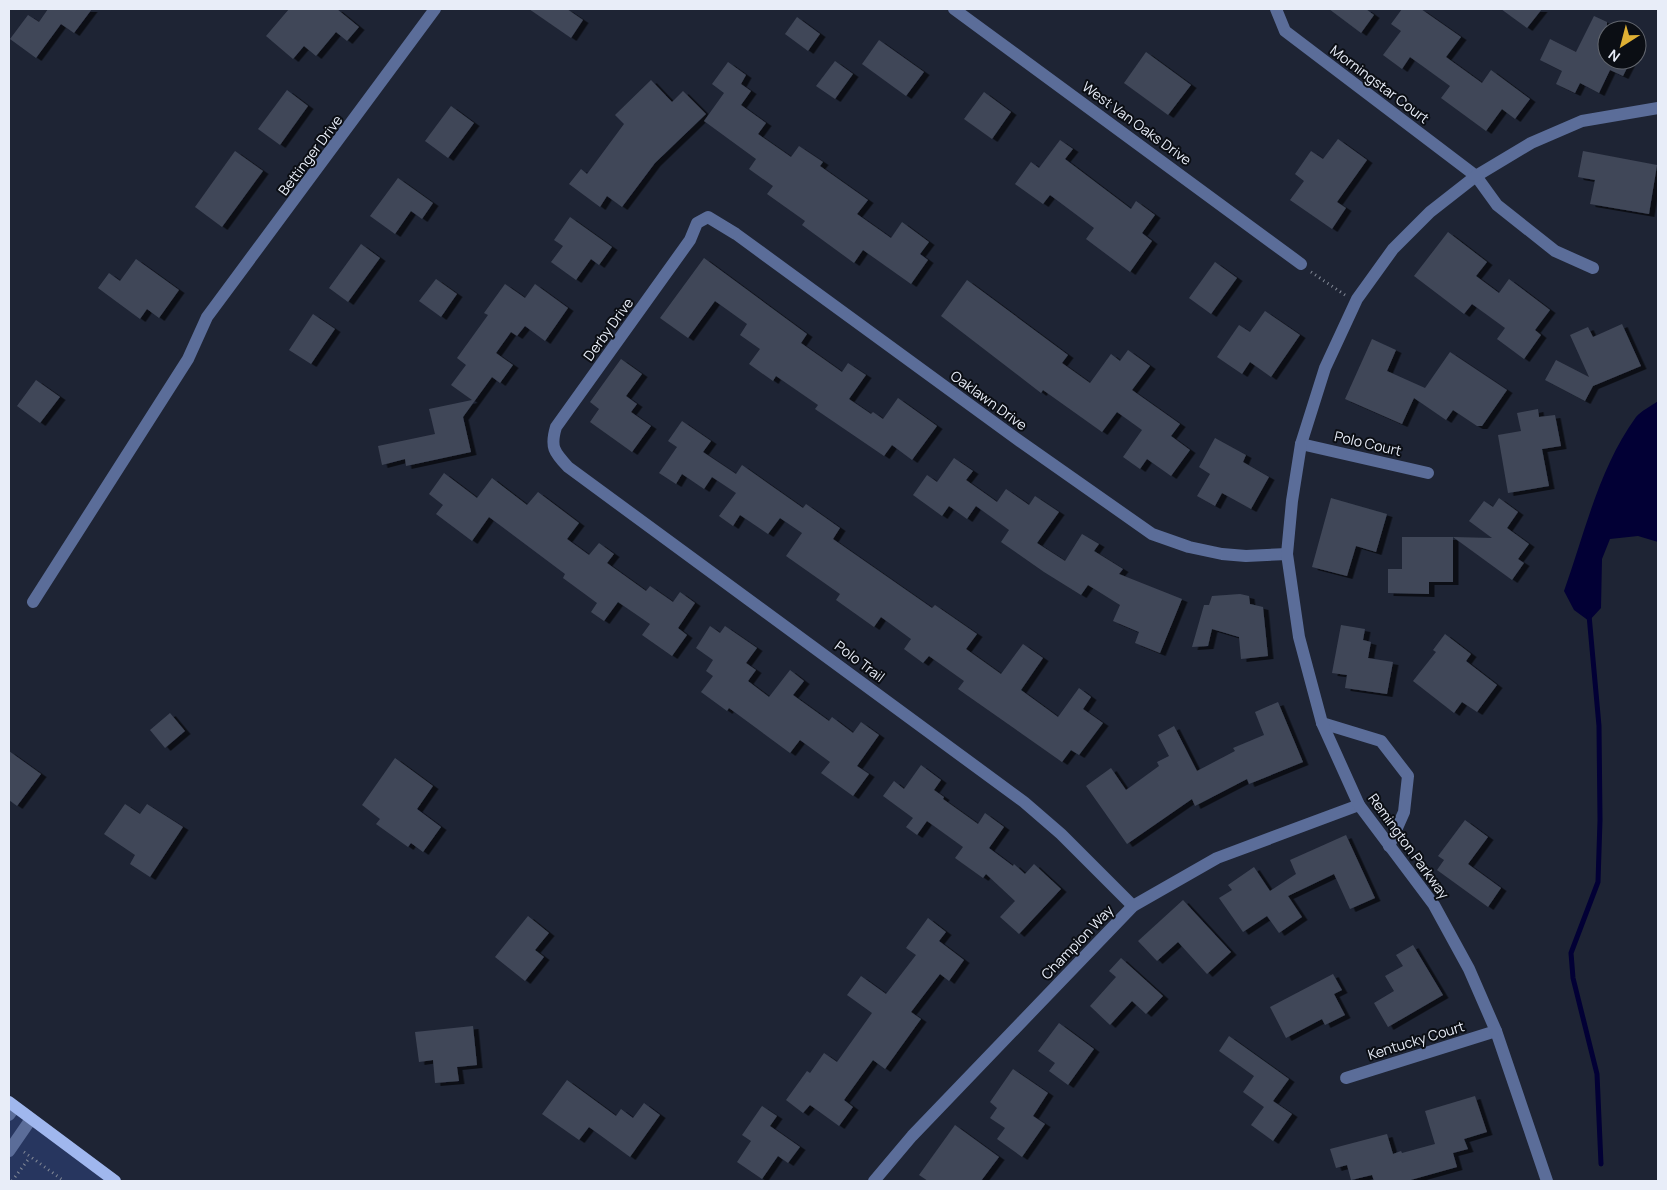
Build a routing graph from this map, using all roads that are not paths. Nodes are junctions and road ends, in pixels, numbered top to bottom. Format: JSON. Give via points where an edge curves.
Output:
{"nodes":[{"id":1,"x":435,"y":9,"type":"edge"},
{"id":2,"x":954,"y":9,"type":"edge"},
{"id":3,"x":1276,"y":9,"type":"edge"},
{"id":4,"x":1658,"y":108,"type":"edge"},
{"id":5,"x":1476,"y":176,"type":"junction"},
{"id":6,"x":698,"y":223,"type":"joint"},
{"id":7,"x":1301,"y":264,"type":"road end"},
{"id":8,"x":1594,"y":268,"type":"dead end"},
{"id":9,"x":1302,"y":444,"type":"junction"},
{"id":10,"x":557,"y":454,"type":"joint"},
{"id":11,"x":1428,"y":472,"type":"dead end"},
{"id":12,"x":1287,"y":554,"type":"junction"},
{"id":13,"x":33,"y":602,"type":"dead end"},
{"id":14,"x":1322,"y":723,"type":"junction"},
{"id":15,"x":1359,"y":805,"type":"junction"},
{"id":16,"x":1389,"y":846,"type":"junction"},
{"id":17,"x":1133,"y":906,"type":"junction"},
{"id":18,"x":1496,"y":1031,"type":"junction"},
{"id":19,"x":1346,"y":1078,"type":"dead end"},
{"id":20,"x":11,"y":1108,"type":"edge"},
{"id":21,"x":32,"y":1119,"type":"junction"},
{"id":22,"x":9,"y":1151,"type":"edge"},
{"id":23,"x":116,"y":1181,"type":"edge"},
{"id":24,"x":874,"y":1181,"type":"edge"},
{"id":25,"x":1547,"y":1181,"type":"edge"}],
"edges":[{"from":1,"to":13,"type":"street","name":"Bettinger Drive","via":[[207,318],[188,359]]},
{"from":2,"to":7,"type":"street","name":"West Van Oaks Drive"},
{"from":3,"to":5,"type":"street","name":"Morningstar Court","via":[[1285,30]]},
{"from":4,"to":5,"type":"street","name":"Remington Parkway","via":[[1582,121],[1531,143]]},
{"from":5,"to":8,"type":"street","name":"Morningstar Court","via":[[1497,205],[1555,251]]},
{"from":5,"to":9,"type":"street","name":"Remington Parkway","via":[[1430,212],[1393,249],[1355,303],[1325,368]]},
{"from":6,"to":10,"type":"street","name":"Derby Drive","via":[[690,240],[556,427],[552,441]]},
{"from":6,"to":12,"type":"street","name":"Oaklawn Drive","via":[[708,217],[736,234],[1152,534],[1188,547],[1222,554]]},
{"from":9,"to":11,"type":"street","name":"Polo Court"},
{"from":9,"to":12,"type":"street","name":"Remington Parkway"},
{"from":10,"to":17,"type":"street","name":"Polo Trail","via":[[568,466],[1024,802]]},
{"from":12,"to":14,"type":"street","name":"Remington Parkway","via":[[1299,637]]},
{"from":14,"to":15,"type":"street","name":"Remington Parkway"},
{"from":14,"to":16,"type":"street","via":[[1381,741],[1408,776],[1404,812]]},
{"from":15,"to":16,"type":"street","name":"Remington Parkway"},
{"from":15,"to":17,"type":"street","name":"Champion Way","via":[[1217,858]]},
{"from":16,"to":18,"type":"street","name":"Remington Parkway","via":[[1434,905],[1469,969]]},
{"from":17,"to":24,"type":"street","name":"Champion Way","via":[[912,1136]]},
{"from":18,"to":19,"type":"street","name":"Kentucky Court"},
{"from":18,"to":25,"type":"street","name":"Remington Parkway"},
{"from":20,"to":21,"type":"main road"},
{"from":21,"to":22,"type":"street"},
{"from":21,"to":23,"type":"main road"}]}
